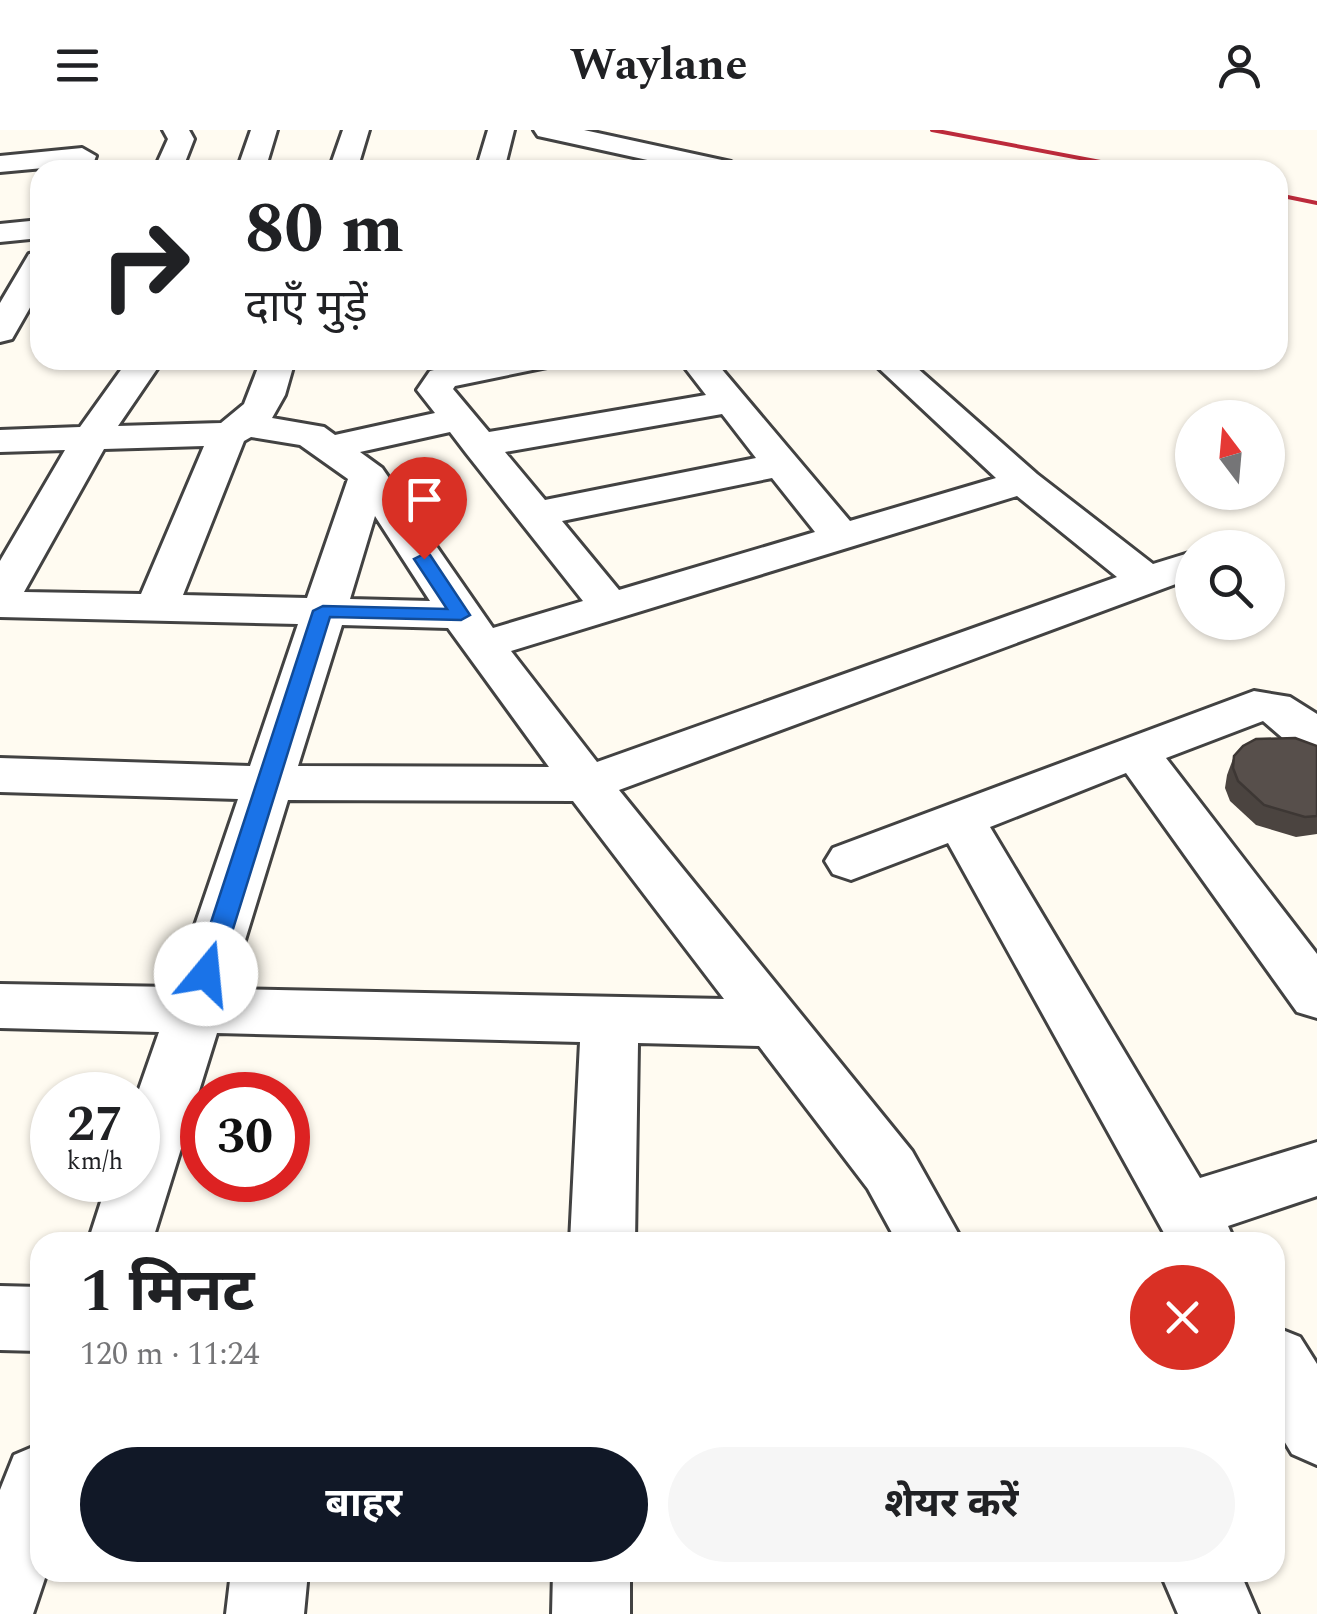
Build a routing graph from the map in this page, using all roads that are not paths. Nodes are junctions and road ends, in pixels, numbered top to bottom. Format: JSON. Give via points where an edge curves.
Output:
{"nodes":[{"id":1,"x":47,"y":130,"type":"edge"},
{"id":2,"x":176,"y":130,"type":"edge"},
{"id":3,"x":264,"y":130,"type":"edge"},
{"id":4,"x":356,"y":130,"type":"edge"},
{"id":5,"x":501,"y":130,"type":"edge"},
{"id":6,"x":546,"y":130,"type":"edge"},
{"id":7,"x":606,"y":156,"type":"edge"},
{"id":8,"x":80,"y":160,"type":"edge"},
{"id":9,"x":172,"y":160,"type":"edge"},
{"id":10,"x":254,"y":160,"type":"edge"},
{"id":11,"x":346,"y":160,"type":"edge"},
{"id":12,"x":493,"y":160,"type":"edge"},
{"id":13,"x":643,"y":160,"type":"edge"},
{"id":14,"x":0,"y":164,"type":"edge"},
{"id":15,"x":30,"y":164,"type":"edge"},
{"id":16,"x":30,"y":230,"type":"edge"},
{"id":17,"x":0,"y":233,"type":"edge"},
{"id":18,"x":30,"y":282,"type":"edge"},
{"id":19,"x":12,"y":319,"type":"edge"},
{"id":20,"x":139,"y":370,"type":"edge"},
{"id":21,"x":274,"y":370,"type":"edge"},
{"id":22,"x":483,"y":370,"type":"edge"},
{"id":23,"x":704,"y":370,"type":"edge"},
{"id":24,"x":898,"y":370,"type":"edge"},
{"id":25,"x":731,"y":402,"type":"junction"},
{"id":26,"x":238,"y":430,"type":"junction"},
{"id":27,"x":469,"y":432,"type":"junction"},
{"id":28,"x":90,"y":438,"type":"junction"},
{"id":29,"x":0,"y":441,"type":"edge"},
{"id":30,"x":350,"y":462,"type":"junction"},
{"id":31,"x":782,"y":464,"type":"junction"},
{"id":32,"x":1023,"y":482,"type":"junction"},
{"id":33,"x":535,"y":514,"type":"junction"},
{"id":34,"x":841,"y":537,"type":"junction"},
{"id":35,"x":1175,"y":570,"type":"edge"},
{"id":36,"x":1147,"y":580,"type":"junction"},
{"id":37,"x":0,"y":600,"type":"edge"},
{"id":38,"x":610,"y":607,"type":"junction"},
{"id":39,"x":156,"y":609,"type":"junction"},
{"id":40,"x":323,"y":611,"type":"junction"},
{"id":41,"x":472,"y":630,"type":"junction"},
{"id":42,"x":1317,"y":742,"type":"edge"},
{"id":43,"x":1136,"y":752,"type":"junction"},
{"id":44,"x":0,"y":775,"type":"edge"},
{"id":45,"x":266,"y":783,"type":"junction"},
{"id":46,"x":587,"y":784,"type":"junction"},
{"id":47,"x":960,"y":820,"type":"junction"},
{"id":48,"x":851,"y":861,"type":"dead end"},
{"id":49,"x":1308,"y":969,"type":"edge"},
{"id":50,"x":0,"y":1006,"type":"edge"},
{"id":51,"x":195,"y":1012,"type":"junction"},
{"id":52,"x":610,"y":1020,"type":"junction"},
{"id":53,"x":772,"y":1023,"type":"junction"},
{"id":54,"x":1317,"y":1169,"type":"edge"},
{"id":55,"x":1193,"y":1227,"type":"edge"},
{"id":56,"x":123,"y":1232,"type":"edge"},
{"id":57,"x":602,"y":1232,"type":"edge"},
{"id":58,"x":925,"y":1232,"type":"edge"},
{"id":59,"x":0,"y":1318,"type":"edge"},
{"id":60,"x":30,"y":1319,"type":"edge"},
{"id":61,"x":1285,"y":1376,"type":"edge"},
{"id":62,"x":1317,"y":1428,"type":"edge"},
{"id":63,"x":30,"y":1510,"type":"edge"},
{"id":64,"x":269,"y":1582,"type":"edge"},
{"id":65,"x":592,"y":1582,"type":"edge"},
{"id":66,"x":1203,"y":1582,"type":"edge"},
{"id":67,"x":0,"y":1599,"type":"edge"},
{"id":68,"x":265,"y":1614,"type":"edge"},
{"id":69,"x":591,"y":1614,"type":"edge"},
{"id":70,"x":1219,"y":1614,"type":"edge"}],
"edges":[{"from":1,"to":8,"type":"street","via":[[78,144]]},
{"from":2,"to":9,"type":"street","via":[[181,139]]},
{"from":3,"to":10,"type":"street"},
{"from":4,"to":11,"type":"street"},
{"from":5,"to":12,"type":"street"},
{"from":6,"to":7,"type":"street"},
{"from":7,"to":13,"type":"street"},
{"from":14,"to":15,"type":"street"},
{"from":16,"to":17,"type":"street"},
{"from":18,"to":19,"type":"street"},
{"from":20,"to":28,"type":"street"},
{"from":21,"to":26,"type":"street","via":[[259,414]]},
{"from":22,"to":27,"type":"street","via":[[442,378],[435,390]]},
{"from":23,"to":25,"type":"street"},
{"from":24,"to":32,"type":"street"},
{"from":25,"to":27,"type":"street"},
{"from":25,"to":31,"type":"street"},
{"from":26,"to":28,"type":"street"},
{"from":26,"to":30,"type":"street","via":[[297,430]]},
{"from":26,"to":39,"type":"street"},
{"from":27,"to":30,"type":"street"},
{"from":27,"to":33,"type":"street"},
{"from":28,"to":29,"type":"street"},
{"from":28,"to":37,"type":"street"},
{"from":30,"to":40,"type":"street"},
{"from":30,"to":41,"type":"street"},
{"from":31,"to":33,"type":"street"},
{"from":31,"to":34,"type":"street"},
{"from":32,"to":34,"type":"street"},
{"from":32,"to":36,"type":"street"},
{"from":33,"to":38,"type":"street"},
{"from":34,"to":38,"type":"street"},
{"from":35,"to":36,"type":"street"},
{"from":36,"to":46,"type":"street"},
{"from":37,"to":39,"type":"street"},
{"from":38,"to":41,"type":"street"},
{"from":39,"to":40,"type":"street"},
{"from":40,"to":41,"type":"street"},
{"from":40,"to":45,"type":"street"},
{"from":41,"to":46,"type":"street"},
{"from":42,"to":43,"type":"street","via":[[1268,704]]},
{"from":43,"to":47,"type":"street"},
{"from":43,"to":49,"type":"street"},
{"from":44,"to":45,"type":"street"},
{"from":45,"to":46,"type":"street"},
{"from":45,"to":51,"type":"street"},
{"from":46,"to":53,"type":"street"},
{"from":47,"to":48,"type":"street"},
{"from":47,"to":55,"type":"street"},
{"from":50,"to":51,"type":"street"},
{"from":51,"to":52,"type":"street"},
{"from":51,"to":56,"type":"street"},
{"from":52,"to":53,"type":"street"},
{"from":52,"to":57,"type":"street"},
{"from":53,"to":58,"type":"street","via":[[890,1170]]},
{"from":54,"to":55,"type":"street"},
{"from":59,"to":60,"type":"street"},
{"from":61,"to":62,"type":"street"},
{"from":63,"to":67,"type":"street"},
{"from":64,"to":68,"type":"street"},
{"from":65,"to":69,"type":"street"},
{"from":66,"to":70,"type":"street"}]}
